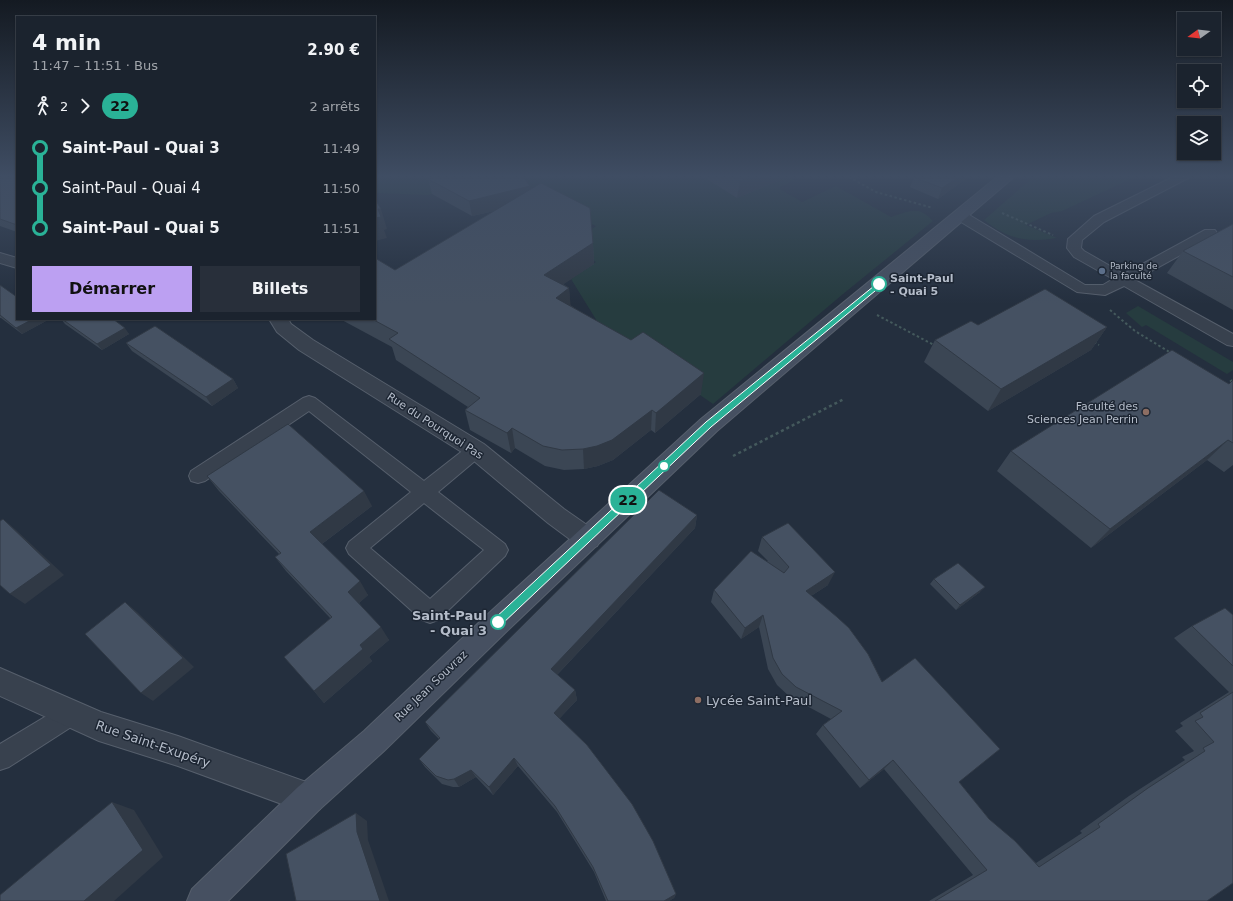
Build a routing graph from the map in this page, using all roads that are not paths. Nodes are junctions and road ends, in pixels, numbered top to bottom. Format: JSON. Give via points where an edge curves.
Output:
{"nodes":[{"id":1,"x":957,"y":219,"type":"edge"},
{"id":2,"x":983,"y":219,"type":"edge"},
{"id":3,"x":1099,"y":219,"type":"edge"},
{"id":4,"x":1210,"y":233,"type":"dead end"},
{"id":5,"x":0,"y":258,"type":"edge"},
{"id":6,"x":16,"y":263,"type":"edge"},
{"id":7,"x":1105,"y":268,"type":"junction"},
{"id":8,"x":1124,"y":280,"type":"junction"},
{"id":9,"x":1082,"y":289,"type":"junction"},
{"id":10,"x":279,"y":320,"type":"edge"},
{"id":11,"x":1233,"y":341,"type":"edge"},
{"id":12,"x":476,"y":450,"type":"junction"},
{"id":13,"x":198,"y":476,"type":"dead end"},
{"id":14,"x":424,"y":492,"type":"junction"},
{"id":15,"x":588,"y":539,"type":"junction"},
{"id":16,"x":0,"y":682,"type":"edge"},
{"id":17,"x":72,"y":714,"type":"junction"},
{"id":18,"x":0,"y":758,"type":"edge"},
{"id":19,"x":309,"y":798,"type":"junction"},
{"id":20,"x":204,"y":901,"type":"edge"}],
"edges":[{"from":1,"to":15,"type":"main road","name":"Rue Jean Souvraz","via":[[709,424]]},
{"from":2,"to":9,"type":"lane"},
{"from":3,"to":7,"type":"lane","via":[[1075,239],[1074,248]]},
{"from":4,"to":8,"type":"lane"},
{"from":5,"to":6,"type":"street"},
{"from":7,"to":8,"type":"lane"},
{"from":7,"to":9,"type":"lane","via":[[1088,277]]},
{"from":8,"to":9,"type":"lane","via":[[1105,290]]},
{"from":8,"to":11,"type":"lane"},
{"from":10,"to":12,"type":"street","name":"Rue du Pourquoi Pas","via":[[284,328],[306,345]]},
{"from":12,"to":14,"type":"lane"},
{"from":12,"to":15,"type":"street","name":"Rue du Pourquoi Pas"},
{"from":13,"to":14,"type":"lane","via":[[309,402]]},
{"from":14,"to":14,"type":"lane","via":[[498,550],[430,613],[356,548]]},
{"from":15,"to":19,"type":"main road","name":"Rue Jean Souvraz","via":[[374,741]]},
{"from":16,"to":17,"type":"street","name":"Rue Saint-Exupéry"},
{"from":17,"to":18,"type":"lane"},
{"from":17,"to":19,"type":"street","name":"Rue Saint-Exupéry","via":[[98,726],[178,751]]},
{"from":19,"to":20,"type":"main road","name":"Rue Jean Souvraz"}]}
